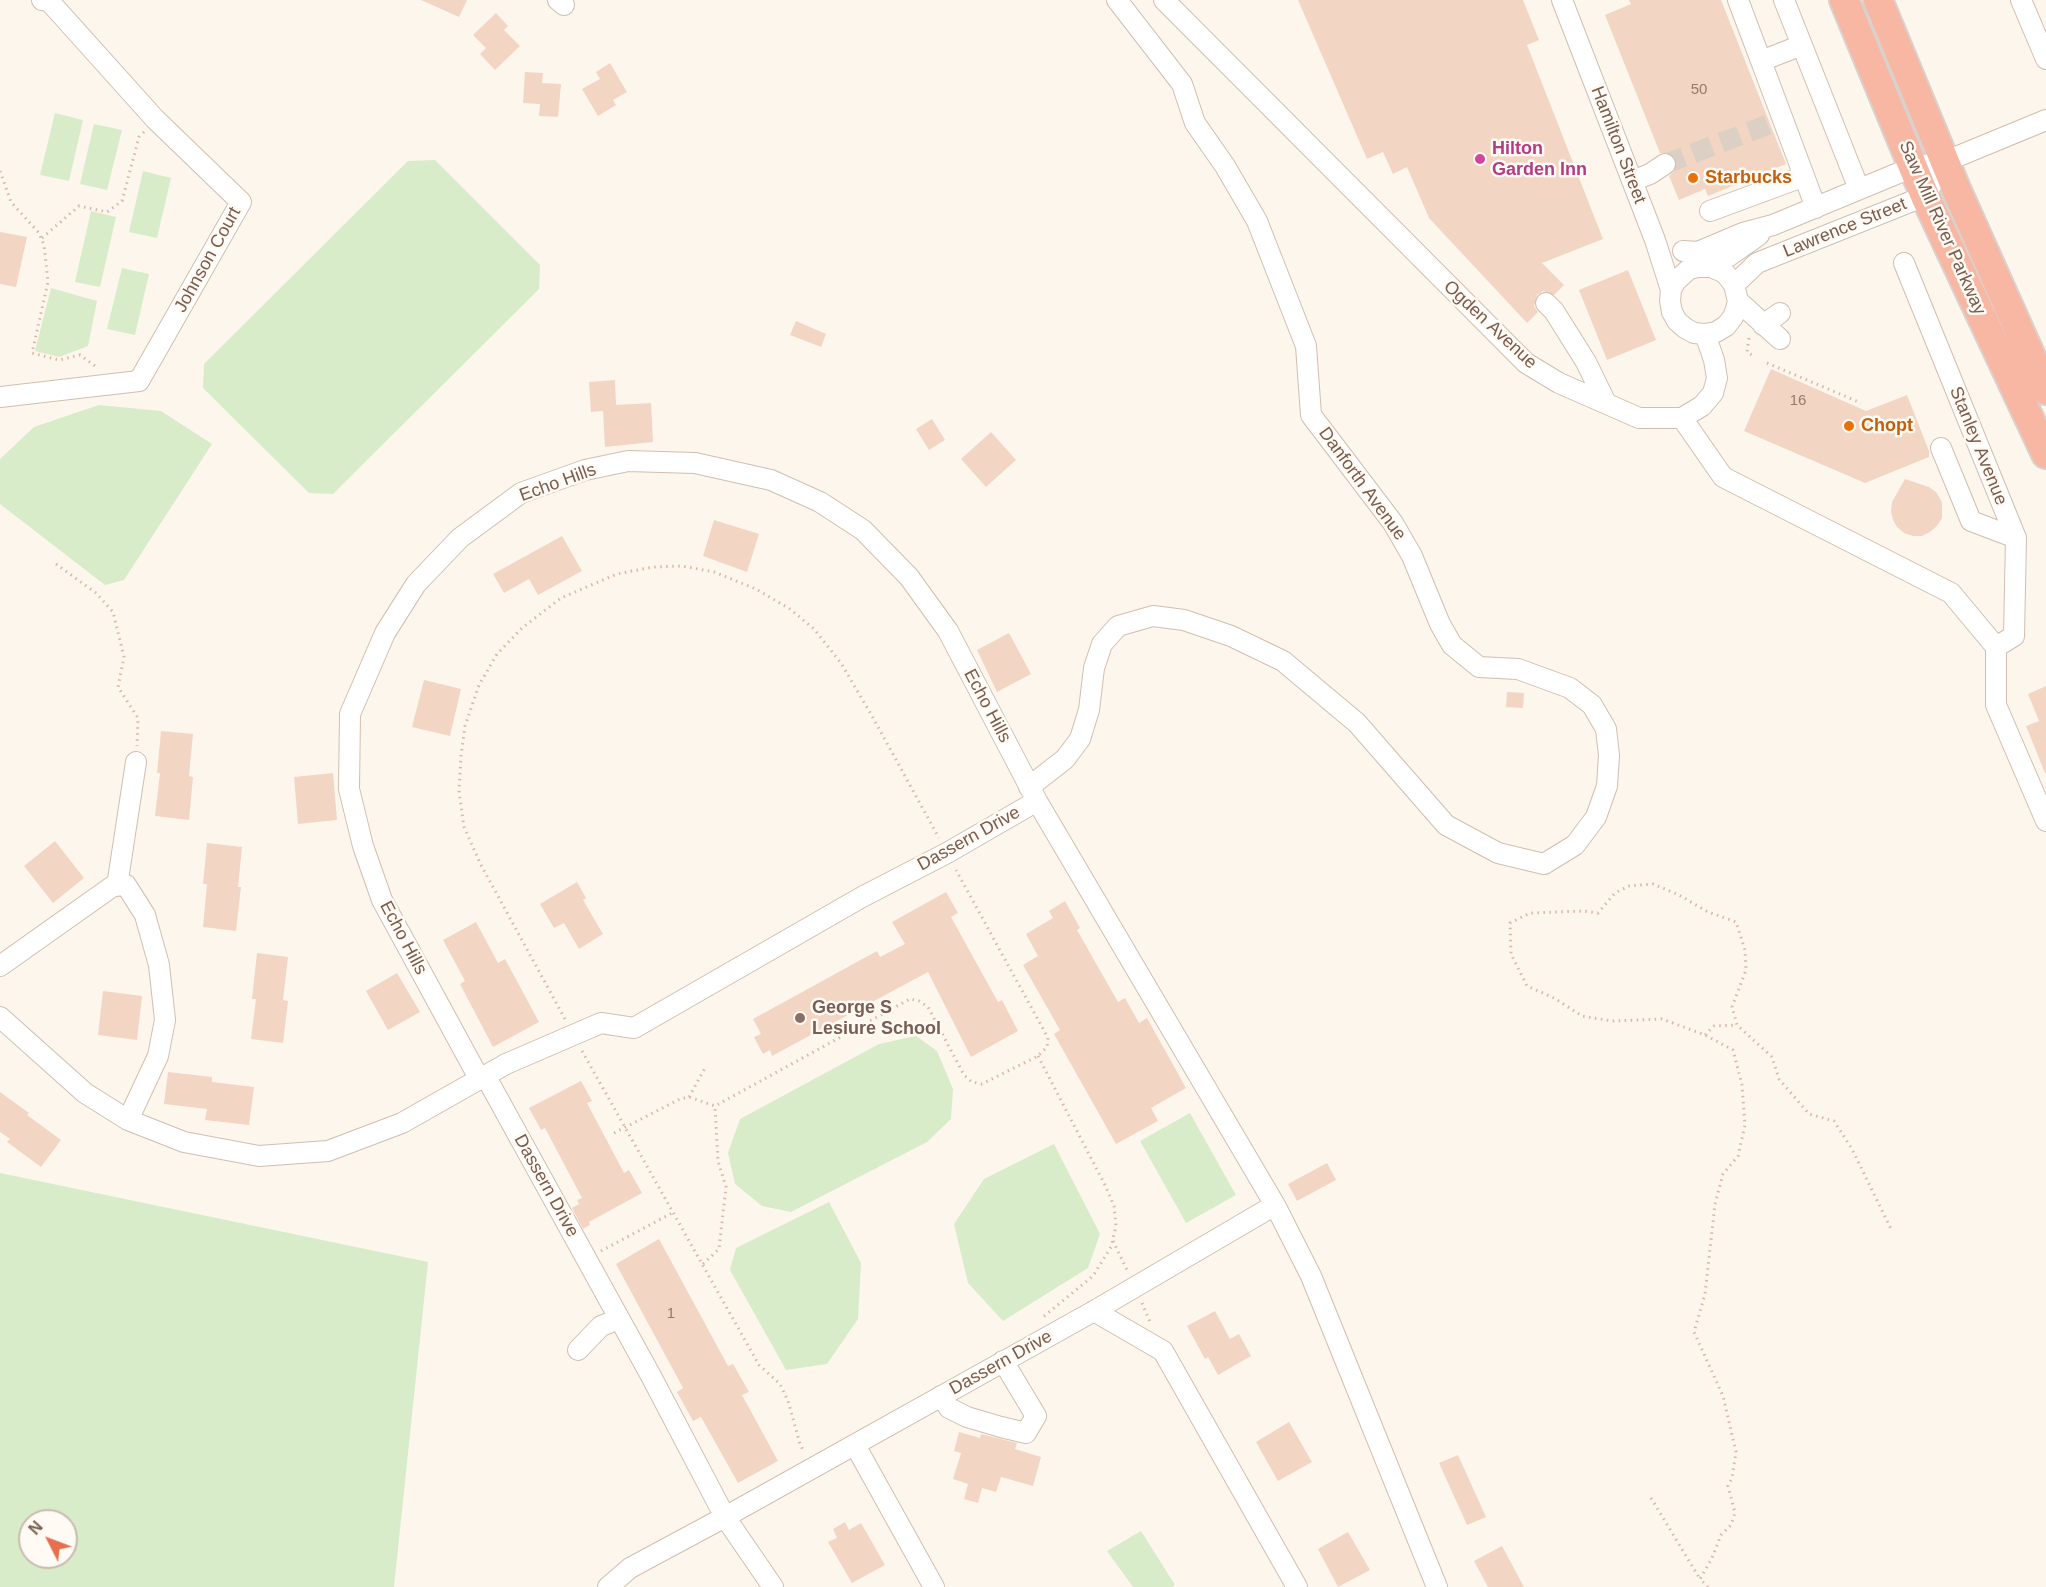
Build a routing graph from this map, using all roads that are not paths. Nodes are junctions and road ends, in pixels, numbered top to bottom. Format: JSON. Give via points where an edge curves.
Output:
{"nodes":[{"id":1,"x":42,"y":0,"type":"edge"},
{"id":2,"x":1117,"y":0,"type":"edge"},
{"id":3,"x":1164,"y":0,"type":"edge"},
{"id":4,"x":1562,"y":0,"type":"edge"},
{"id":5,"x":1738,"y":0,"type":"edge"},
{"id":6,"x":1784,"y":0,"type":"edge"},
{"id":7,"x":1844,"y":0,"type":"edge"},
{"id":8,"x":1878,"y":0,"type":"edge"},
{"id":9,"x":2021,"y":0,"type":"edge"},
{"id":10,"x":1802,"y":45,"type":"junction"},
{"id":11,"x":2046,"y":59,"type":"edge"},
{"id":12,"x":1761,"y":61,"type":"junction"},
{"id":13,"x":2046,"y":120,"type":"edge"},
{"id":14,"x":1944,"y":162,"type":"junction"},
{"id":15,"x":1665,"y":164,"type":"tunnel mouth"},
{"id":16,"x":1913,"y":167,"type":"junction"},
{"id":17,"x":1802,"y":177,"type":"junction"},
{"id":18,"x":1632,"y":181,"type":"junction"},
{"id":19,"x":1859,"y":189,"type":"junction"},
{"id":20,"x":1925,"y":196,"type":"junction"},
{"id":21,"x":1816,"y":208,"type":"junction"},
{"id":22,"x":1710,"y":211,"type":"dead end"},
{"id":23,"x":1649,"y":224,"type":"junction"},
{"id":24,"x":1773,"y":225,"type":"junction"},
{"id":25,"x":1683,"y":251,"type":"junction"},
{"id":26,"x":1904,"y":263,"type":"dead end"},
{"id":27,"x":1701,"y":266,"type":"junction"},
{"id":28,"x":1671,"y":290,"type":"junction"},
{"id":29,"x":1546,"y":303,"type":"dead end"},
{"id":30,"x":1737,"y":309,"type":"junction"},
{"id":31,"x":1780,"y":313,"type":"dead end"},
{"id":32,"x":1762,"y":324,"type":"junction"},
{"id":33,"x":1705,"y":334,"type":"junction"},
{"id":34,"x":1780,"y":339,"type":"dead end"},
{"id":35,"x":2046,"y":390,"type":"edge"},
{"id":36,"x":0,"y":397,"type":"edge"},
{"id":37,"x":1606,"y":403,"type":"junction"},
{"id":38,"x":1682,"y":418,"type":"junction"},
{"id":39,"x":1941,"y":448,"type":"dead end"},
{"id":40,"x":2046,"y":454,"type":"edge"},
{"id":41,"x":2016,"y":538,"type":"junction"},
{"id":42,"x":1996,"y":646,"type":"junction"},
{"id":43,"x":136,"y":762,"type":"road end"},
{"id":44,"x":1033,"y":794,"type":"junction"},
{"id":45,"x":2046,"y":821,"type":"edge"},
{"id":46,"x":117,"y":885,"type":"junction"},
{"id":47,"x":0,"y":966,"type":"edge"},
{"id":48,"x":0,"y":1017,"type":"edge"},
{"id":49,"x":483,"y":1079,"type":"junction"},
{"id":50,"x":128,"y":1120,"type":"junction"},
{"id":51,"x":1275,"y":1205,"type":"junction"},
{"id":52,"x":1094,"y":1311,"type":"junction"},
{"id":53,"x":619,"y":1319,"type":"junction"},
{"id":54,"x":578,"y":1350,"type":"dead end"},
{"id":55,"x":1003,"y":1361,"type":"junction"},
{"id":56,"x":941,"y":1396,"type":"junction"},
{"id":57,"x":855,"y":1444,"type":"junction"},
{"id":58,"x":725,"y":1517,"type":"junction"},
{"id":59,"x":608,"y":1587,"type":"edge"},
{"id":60,"x":773,"y":1587,"type":"edge"},
{"id":61,"x":934,"y":1587,"type":"edge"},
{"id":62,"x":1297,"y":1587,"type":"edge"},
{"id":63,"x":1437,"y":1587,"type":"edge"}],
"edges":[{"from":1,"to":36,"type":"street","name":"Johnson Court","via":[[49,1],[155,119],[242,202],[139,381]]},
{"from":2,"to":44,"type":"street","name":"Danforth Avenue","via":[[1182,84],[1195,123],[1257,220],[1306,346],[1311,415],[1394,523],[1452,645],[1479,667],[1518,669],[1570,688],[1592,705],[1606,729],[1607,786],[1596,818],[1575,846],[1544,864],[1498,853],[1446,825],[1357,723],[1283,661],[1231,636],[1184,620],[1153,616],[1118,626],[1102,645],[1080,740]]},
{"from":3,"to":37,"type":"street","name":"Ogden Avenue","via":[[1526,363]]},
{"from":4,"to":18,"type":"street","name":"Hamilton Street"},
{"from":5,"to":12,"type":"street"},
{"from":6,"to":10,"type":"street"},
{"from":7,"to":16,"type":"highway","name":"Saw Mill River Parkway"},
{"from":8,"to":14,"type":"highway","name":"Saw Mill River Parkway"},
{"from":9,"to":11,"type":"street"},
{"from":10,"to":12,"type":"street"},
{"from":10,"to":19,"type":"street"},
{"from":12,"to":17,"type":"street","via":[[1777,124]]},
{"from":13,"to":14,"type":"street","name":"Lawrence Street"},
{"from":14,"to":16,"type":"street","name":"Lawrence Street"},
{"from":14,"to":20,"type":"street","name":"Lawrence Street"},
{"from":14,"to":35,"type":"highway","name":"Saw Mill River Parkway"},
{"from":15,"to":18,"type":"street"},
{"from":16,"to":19,"type":"street","name":"Lawrence Street"},
{"from":16,"to":20,"type":"highway","name":"Saw Mill River Parkway"},
{"from":17,"to":21,"type":"street"},
{"from":17,"to":22,"type":"street"},
{"from":18,"to":23,"type":"street","name":"Hamilton Street"},
{"from":19,"to":21,"type":"street","name":"Lawrence Street"},
{"from":20,"to":30,"type":"street","name":"Lawrence Street","via":[[1757,263]]},
{"from":20,"to":40,"type":"highway","name":"Saw Mill River Parkway"},
{"from":21,"to":24,"type":"street","name":"Lawrence Street"},
{"from":23,"to":25,"type":"street"},
{"from":23,"to":28,"type":"street","name":"Hamilton Street"},
{"from":24,"to":25,"type":"street","via":[[1698,252]]},
{"from":24,"to":27,"type":"street","via":[[1729,256]]},
{"from":25,"to":27,"type":"street"},
{"from":26,"to":41,"type":"street","name":"Stanley Avenue"},
{"from":27,"to":28,"type":"street","via":[[1681,275]]},
{"from":27,"to":30,"type":"street","via":[[1725,273]]},
{"from":28,"to":33,"type":"street","via":[[1672,312],[1677,321],[1694,333]]},
{"from":29,"to":37,"type":"street","via":[[1586,362]]},
{"from":30,"to":32,"type":"street"},
{"from":30,"to":33,"type":"street","via":[[1726,326]]},
{"from":31,"to":32,"type":"street"},
{"from":32,"to":34,"type":"street"},
{"from":33,"to":38,"type":"street","via":[[1716,369],[1713,393]]},
{"from":37,"to":38,"type":"street","name":"Ogden Avenue","via":[[1639,418]]},
{"from":38,"to":42,"type":"street","via":[[1723,477],[1951,593]]},
{"from":39,"to":41,"type":"street","via":[[1971,521]]},
{"from":41,"to":42,"type":"street","name":"Stanley Avenue","via":[[2014,636]]},
{"from":42,"to":45,"type":"street","via":[[1996,705]]},
{"from":43,"to":46,"type":"street"},
{"from":44,"to":49,"type":"street","name":"Dassern Drive","via":[[947,853],[862,897],[634,1028],[601,1023],[507,1064]]},
{"from":44,"to":49,"type":"street","name":"Echo Hills","via":[[948,631],[909,577],[862,530],[820,502],[771,480],[695,463],[628,461],[585,470],[521,493],[460,537],[416,584],[385,633],[350,714],[349,789],[382,900]]},
{"from":44,"to":51,"type":"street","name":"Dassern Drive"},
{"from":46,"to":47,"type":"street"},
{"from":46,"to":50,"type":"street","via":[[126,885],[145,915],[159,965],[165,1020],[158,1056]]},
{"from":48,"to":50,"type":"street","name":"Dassern Drive","via":[[85,1093]]},
{"from":49,"to":50,"type":"street","name":"Dassern Drive","via":[[402,1123],[328,1151],[259,1156],[184,1142]]},
{"from":49,"to":53,"type":"street","name":"Dassern Drive"},
{"from":51,"to":52,"type":"street","name":"Dassern Drive"},
{"from":51,"to":63,"type":"street","name":"Dassern Drive","via":[[1311,1276]]},
{"from":52,"to":55,"type":"street","name":"Dassern Drive"},
{"from":52,"to":62,"type":"street","via":[[1163,1351]]},
{"from":53,"to":54,"type":"street","via":[[601,1326]]},
{"from":53,"to":58,"type":"street","name":"Dassern Drive"},
{"from":55,"to":56,"type":"street","name":"Dassern Drive"},
{"from":55,"to":56,"type":"street","via":[[1035,1416],[1026,1433],[967,1416],[949,1408]]},
{"from":56,"to":57,"type":"street","name":"Dassern Drive"},
{"from":57,"to":58,"type":"street","name":"Dassern Drive"},
{"from":57,"to":61,"type":"street"},
{"from":58,"to":59,"type":"street","via":[[630,1568]]},
{"from":58,"to":60,"type":"street","name":"Dassern Drive"}]}
